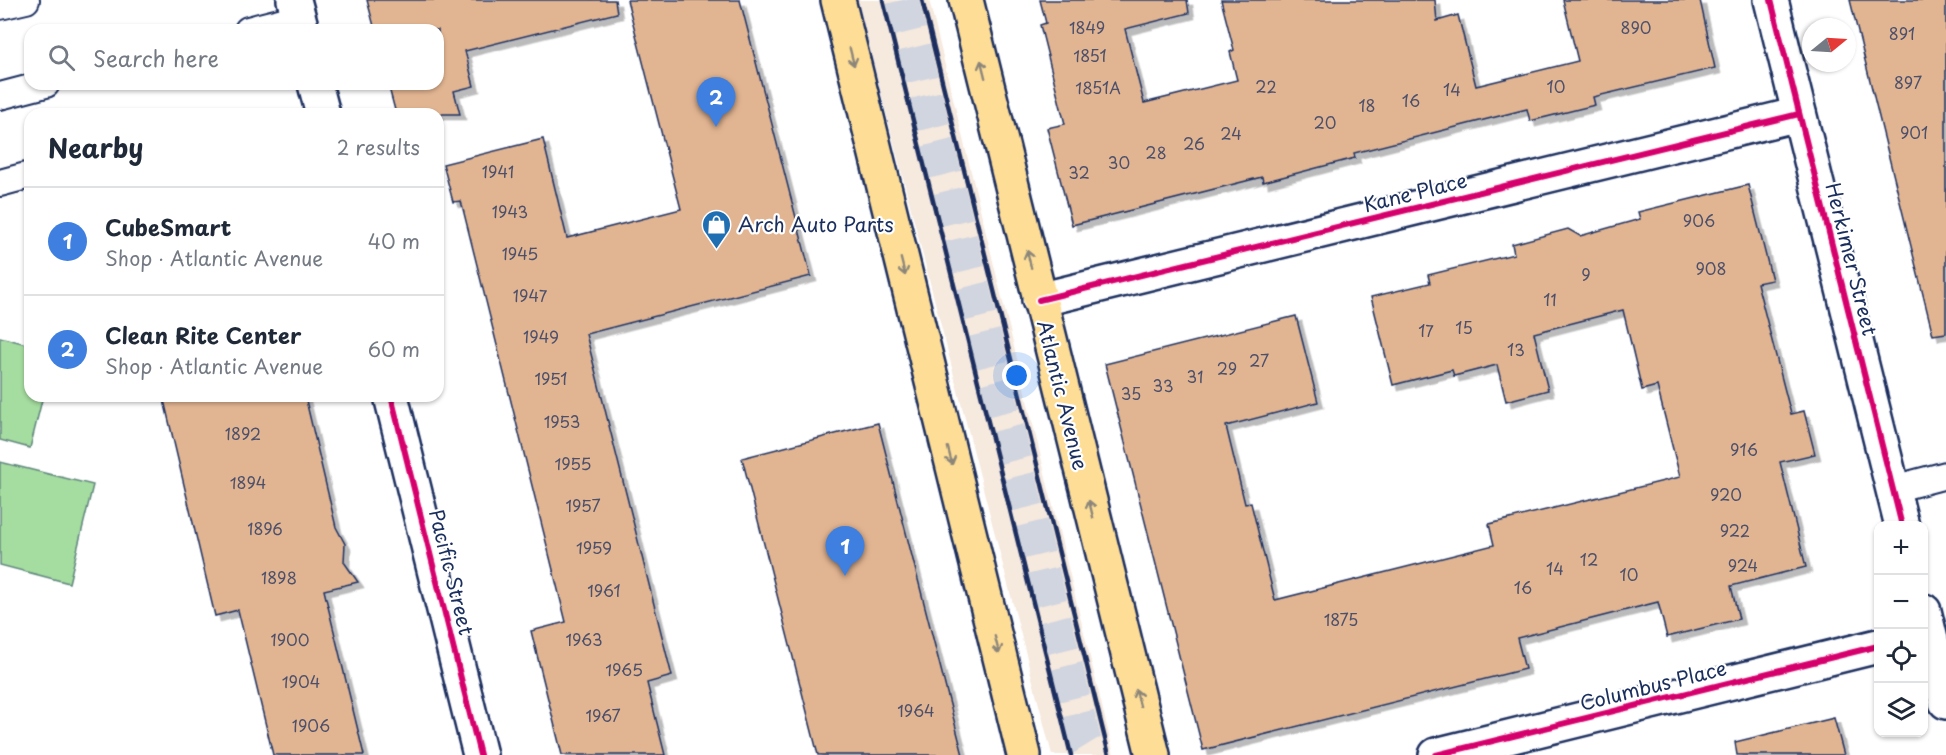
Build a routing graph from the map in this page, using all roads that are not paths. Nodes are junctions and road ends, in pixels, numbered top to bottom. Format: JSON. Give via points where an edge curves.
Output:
{"nodes":[{"id":1,"x":26,"y":0,"type":"edge"},
{"id":2,"x":838,"y":0,"type":"edge"},
{"id":3,"x":966,"y":0,"type":"edge"},
{"id":4,"x":1771,"y":0,"type":"edge"},
{"id":5,"x":0,"y":6,"type":"edge"},
{"id":6,"x":299,"y":16,"type":"edge"},
{"id":7,"x":270,"y":24,"type":"edge"},
{"id":8,"x":24,"y":90,"type":"edge"},
{"id":9,"x":317,"y":90,"type":"edge"},
{"id":10,"x":0,"y":96,"type":"edge"},
{"id":11,"x":321,"y":108,"type":"edge"},
{"id":12,"x":1799,"y":114,"type":"junction"},
{"id":13,"x":24,"y":177,"type":"edge"},
{"id":14,"x":0,"y":183,"type":"edge"},
{"id":15,"x":1039,"y":300,"type":"junction"},
{"id":16,"x":392,"y":402,"type":"edge"},
{"id":17,"x":1946,"y":475,"type":"edge"},
{"id":18,"x":1893,"y":489,"type":"junction"},
{"id":19,"x":1901,"y":521,"type":"edge"},
{"id":20,"x":1926,"y":629,"type":"edge"},
{"id":21,"x":1874,"y":647,"type":"edge"},
{"id":22,"x":1946,"y":702,"type":"edge"},
{"id":23,"x":1508,"y":746,"type":"edge"},
{"id":24,"x":480,"y":755,"type":"edge"},
{"id":25,"x":1024,"y":755,"type":"edge"},
{"id":26,"x":1153,"y":755,"type":"edge"},
{"id":27,"x":1436,"y":755,"type":"edge"}],
"edges":[{"from":1,"to":5,"type":"lane"},
{"from":2,"to":25,"type":"main road","one_way":true},
{"from":15,"to":3,"type":"main road","name":"Atlantic Avenue","one_way":true},
{"from":4,"to":12,"type":"street","name":"Herkimer Street"},
{"from":6,"to":7,"type":"lane"},
{"from":8,"to":10,"type":"lane"},
{"from":9,"to":11,"type":"street"},
{"from":12,"to":15,"type":"street","name":"Kane Place"},
{"from":12,"to":18,"type":"street","name":"Herkimer Street"},
{"from":13,"to":14,"type":"lane"},
{"from":26,"to":15,"type":"main road","name":"Atlantic Avenue","one_way":true},
{"from":16,"to":24,"type":"street","name":"Pacific Street"},
{"from":17,"to":18,"type":"lane"},
{"from":18,"to":19,"type":"street","name":"Herkimer Street"},
{"from":20,"to":22,"type":"street"},
{"from":21,"to":23,"type":"street","name":"Columbus Place"},
{"from":23,"to":27,"type":"street","name":"Columbus Place"}]}
